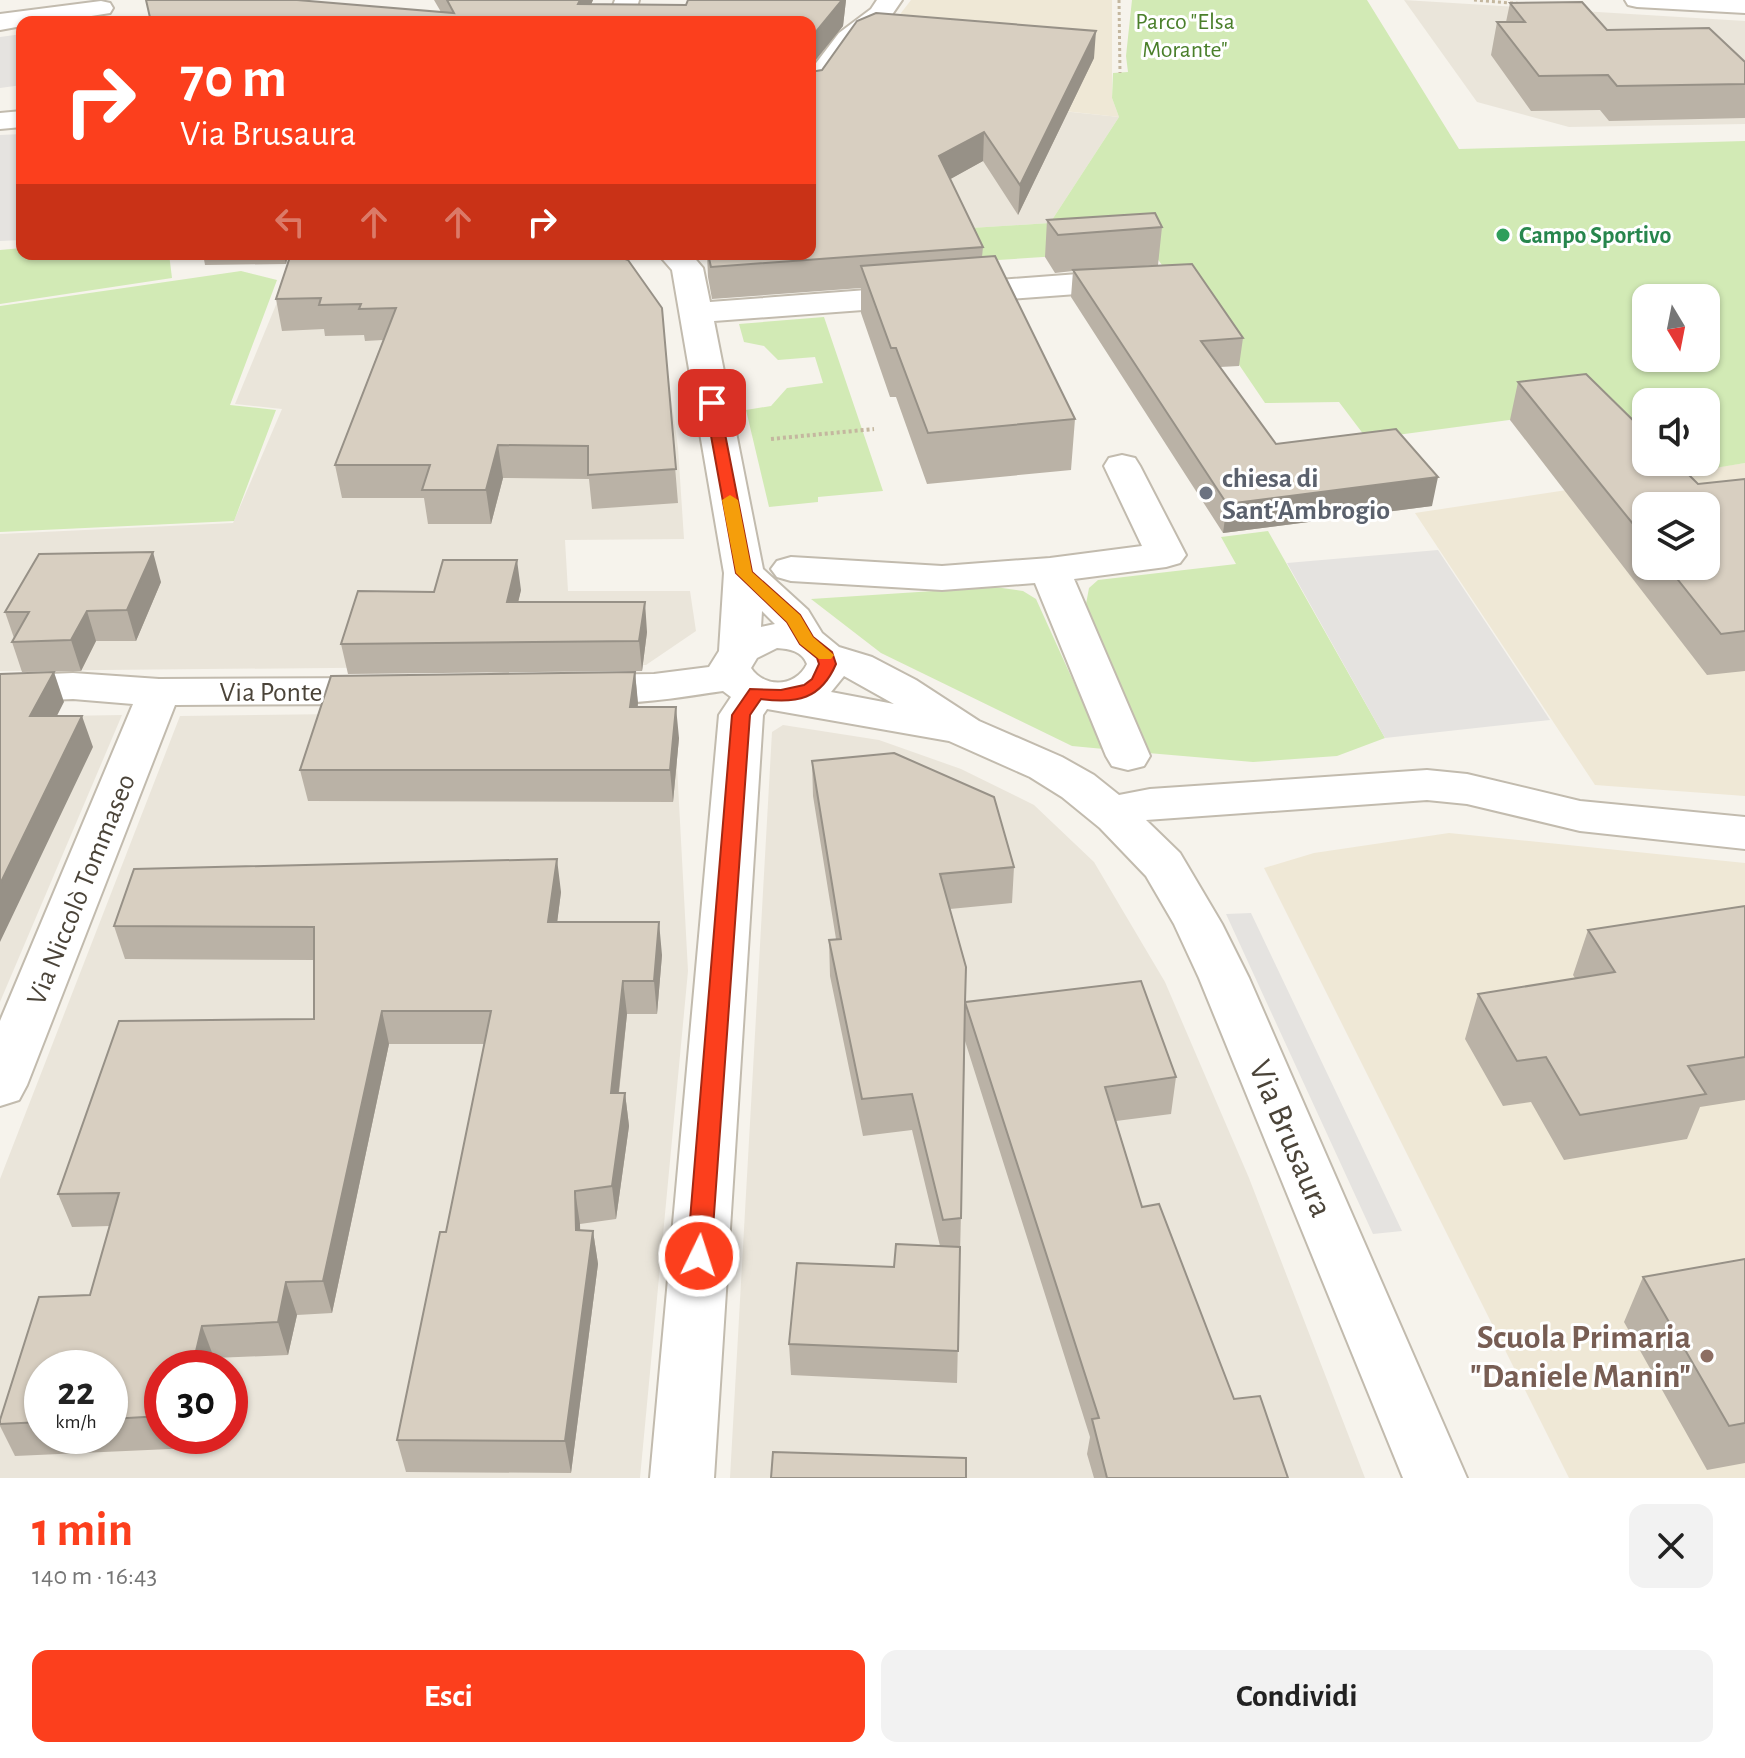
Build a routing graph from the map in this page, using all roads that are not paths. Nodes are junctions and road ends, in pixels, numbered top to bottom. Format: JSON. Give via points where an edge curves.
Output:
{"nodes":[{"id":1,"x":890,"y":0,"type":"edge"},
{"id":2,"x":1637,"y":0,"type":"edge"},
{"id":3,"x":1745,"y":6,"type":"edge"},
{"id":4,"x":101,"y":10,"type":"edge"},
{"id":5,"x":50,"y":16,"type":"edge"},
{"id":6,"x":816,"y":82,"type":"edge"},
{"id":7,"x":687,"y":260,"type":"edge"},
{"id":8,"x":1155,"y":278,"type":"edge"},
{"id":9,"x":695,"y":313,"type":"junction"},
{"id":10,"x":1122,"y":466,"type":"dead end"},
{"id":11,"x":791,"y":569,"type":"dead end"},
{"id":12,"x":744,"y":573,"type":"junction"},
{"id":13,"x":1052,"y":576,"type":"junction"},
{"id":14,"x":816,"y":648,"type":"junction"},
{"id":15,"x":752,"y":679,"type":"junction"},
{"id":16,"x":0,"y":689,"type":"edge"},
{"id":17,"x":544,"y":689,"type":"edge"},
{"id":18,"x":418,"y":690,"type":"edge"},
{"id":19,"x":159,"y":692,"type":"junction"},
{"id":20,"x":964,"y":731,"type":"junction"},
{"id":21,"x":1128,"y":756,"type":"dead end"},
{"id":22,"x":1116,"y":817,"type":"junction"},
{"id":23,"x":1745,"y":833,"type":"edge"},
{"id":24,"x":0,"y":1085,"type":"edge"},
{"id":25,"x":682,"y":1478,"type":"edge"},
{"id":26,"x":1435,"y":1478,"type":"edge"}],
"edges":[{"from":1,"to":6,"type":"street","via":[[848,38]]},
{"from":2,"to":3,"type":"street"},
{"from":4,"to":5,"type":"street"},
{"from":7,"to":9,"type":"street"},
{"from":8,"to":9,"type":"street"},
{"from":9,"to":12,"type":"street"},
{"from":10,"to":13,"type":"street","via":[[1166,555]]},
{"from":11,"to":13,"type":"street","via":[[942,578]]},
{"from":12,"to":14,"type":"street","via":[[794,619]]},
{"from":12,"to":15,"type":"street"},
{"from":13,"to":21,"type":"street"},
{"from":14,"to":15,"type":"street","name":"Via Brusaura","via":[[792,637],[763,639]]},
{"from":14,"to":15,"type":"street","via":[[826,673],[810,689]]},
{"from":14,"to":20,"type":"street","name":"Via Brusaura","via":[[901,689]]},
{"from":15,"to":17,"type":"street"},
{"from":15,"to":20,"type":"street","name":"Via Brusaura"},
{"from":15,"to":25,"type":"street","via":[[741,715]]},
{"from":16,"to":19,"type":"street","name":"Via Ponte","via":[[73,686]]},
{"from":18,"to":19,"type":"street","name":"Via Ponte"},
{"from":19,"to":24,"type":"street","name":"Via Niccolò Tommaseo"},
{"from":20,"to":22,"type":"street","name":"Via Brusaura","via":[[1046,767]]},
{"from":22,"to":23,"type":"street","via":[[1150,804],[1427,785],[1467,789],[1580,816]]},
{"from":22,"to":26,"type":"street","name":"Via Brusaura","via":[[1163,865],[1198,924]]}]}
